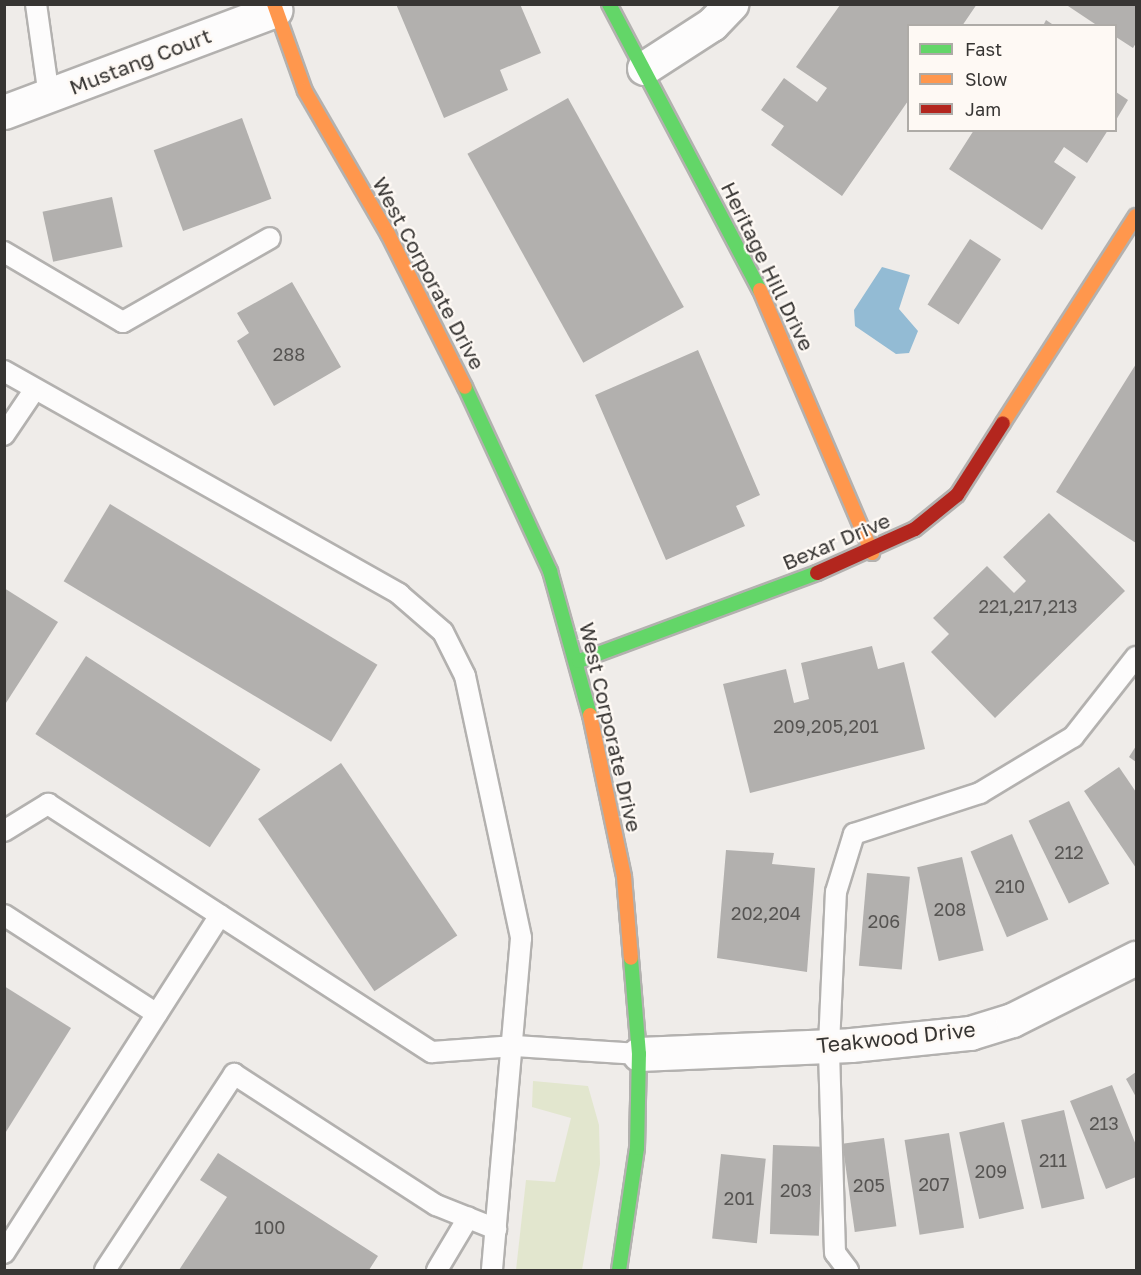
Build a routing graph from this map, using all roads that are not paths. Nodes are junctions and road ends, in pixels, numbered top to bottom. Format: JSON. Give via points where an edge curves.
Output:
{"nodes":[{"id":1,"x":36,"y":4,"type":"edge"},
{"id":2,"x":609,"y":4,"type":"edge"},
{"id":3,"x":732,"y":4,"type":"edge"},
{"id":4,"x":274,"y":7,"type":"edge"},
{"id":5,"x":644,"y":68,"type":"junction"},
{"id":6,"x":49,"y":96,"type":"junction"},
{"id":7,"x":4,"y":112,"type":"edge"},
{"id":8,"x":1137,"y":216,"type":"edge"},
{"id":9,"x":270,"y":238,"type":"dead end"},
{"id":10,"x":4,"y":252,"type":"edge"},
{"id":11,"x":4,"y":371,"type":"edge"},
{"id":12,"x":34,"y":389,"type":"junction"},
{"id":13,"x":4,"y":435,"type":"edge"},
{"id":14,"x":872,"y":553,"type":"junction"},
{"id":15,"x":1137,"y":657,"type":"edge"},
{"id":16,"x":579,"y":661,"type":"junction"},
{"id":17,"x":4,"y":831,"type":"edge"},
{"id":18,"x":4,"y":915,"type":"edge"},
{"id":19,"x":220,"y":915,"type":"junction"},
{"id":20,"x":1137,"y":958,"type":"edge"},
{"id":21,"x":157,"y":1014,"type":"junction"},
{"id":22,"x":830,"y":1045,"type":"junction"},
{"id":23,"x":515,"y":1046,"type":"junction"},
{"id":24,"x":639,"y":1054,"type":"junction"},
{"id":25,"x":468,"y":1218,"type":"junction"},
{"id":26,"x":496,"y":1228,"type":"junction"},
{"id":27,"x":4,"y":1253,"type":"edge"},
{"id":28,"x":105,"y":1270,"type":"edge"},
{"id":29,"x":437,"y":1270,"type":"edge"},
{"id":30,"x":492,"y":1270,"type":"edge"},
{"id":31,"x":619,"y":1270,"type":"edge"},
{"id":32,"x":848,"y":1270,"type":"edge"}],
"edges":[{"from":1,"to":6,"type":"lane"},
{"from":2,"to":5,"type":"street","name":"Heritage Hill Drive"},
{"from":3,"to":5,"type":"street","via":[[712,24]]},
{"from":4,"to":6,"type":"street","name":"Mustang Court"},
{"from":4,"to":16,"type":"street","name":"West Corporate Drive","via":[[304,91],[388,234],[500,455],[550,571]]},
{"from":5,"to":14,"type":"street","name":"Heritage Hill Drive","via":[[764,297]]},
{"from":6,"to":7,"type":"street","name":"Mustang Court"},
{"from":8,"to":14,"type":"street","name":"Bexar Drive","via":[[957,495],[915,529]]},
{"from":9,"to":10,"type":"lane","via":[[123,322]]},
{"from":11,"to":12,"type":"lane"},
{"from":12,"to":13,"type":"lane"},
{"from":12,"to":23,"type":"lane","via":[[399,594],[443,632],[465,676],[521,938]]},
{"from":14,"to":16,"type":"street","name":"Bexar Drive"},
{"from":15,"to":22,"type":"lane","via":[[1072,736],[980,793],[854,834],[836,892]]},
{"from":16,"to":24,"type":"street","name":"West Corporate Drive","via":[[624,877]]},
{"from":17,"to":19,"type":"lane","via":[[48,804]]},
{"from":18,"to":21,"type":"lane"},
{"from":19,"to":21,"type":"lane"},
{"from":19,"to":23,"type":"lane","via":[[432,1052]]},
{"from":20,"to":22,"type":"street","name":"Teakwood Drive","via":[[1012,1020],[970,1033]]},
{"from":21,"to":27,"type":"lane"},
{"from":22,"to":24,"type":"street","name":"Teakwood Drive"},
{"from":22,"to":32,"type":"lane","via":[[835,1253]]},
{"from":23,"to":24,"type":"lane"},
{"from":23,"to":26,"type":"lane"},
{"from":24,"to":31,"type":"street","name":"West Corporate Drive","via":[[637,1148]]},
{"from":25,"to":26,"type":"lane"},
{"from":25,"to":28,"type":"lane","via":[[436,1205],[234,1074]]},
{"from":25,"to":29,"type":"lane"},
{"from":26,"to":30,"type":"lane"}]}
